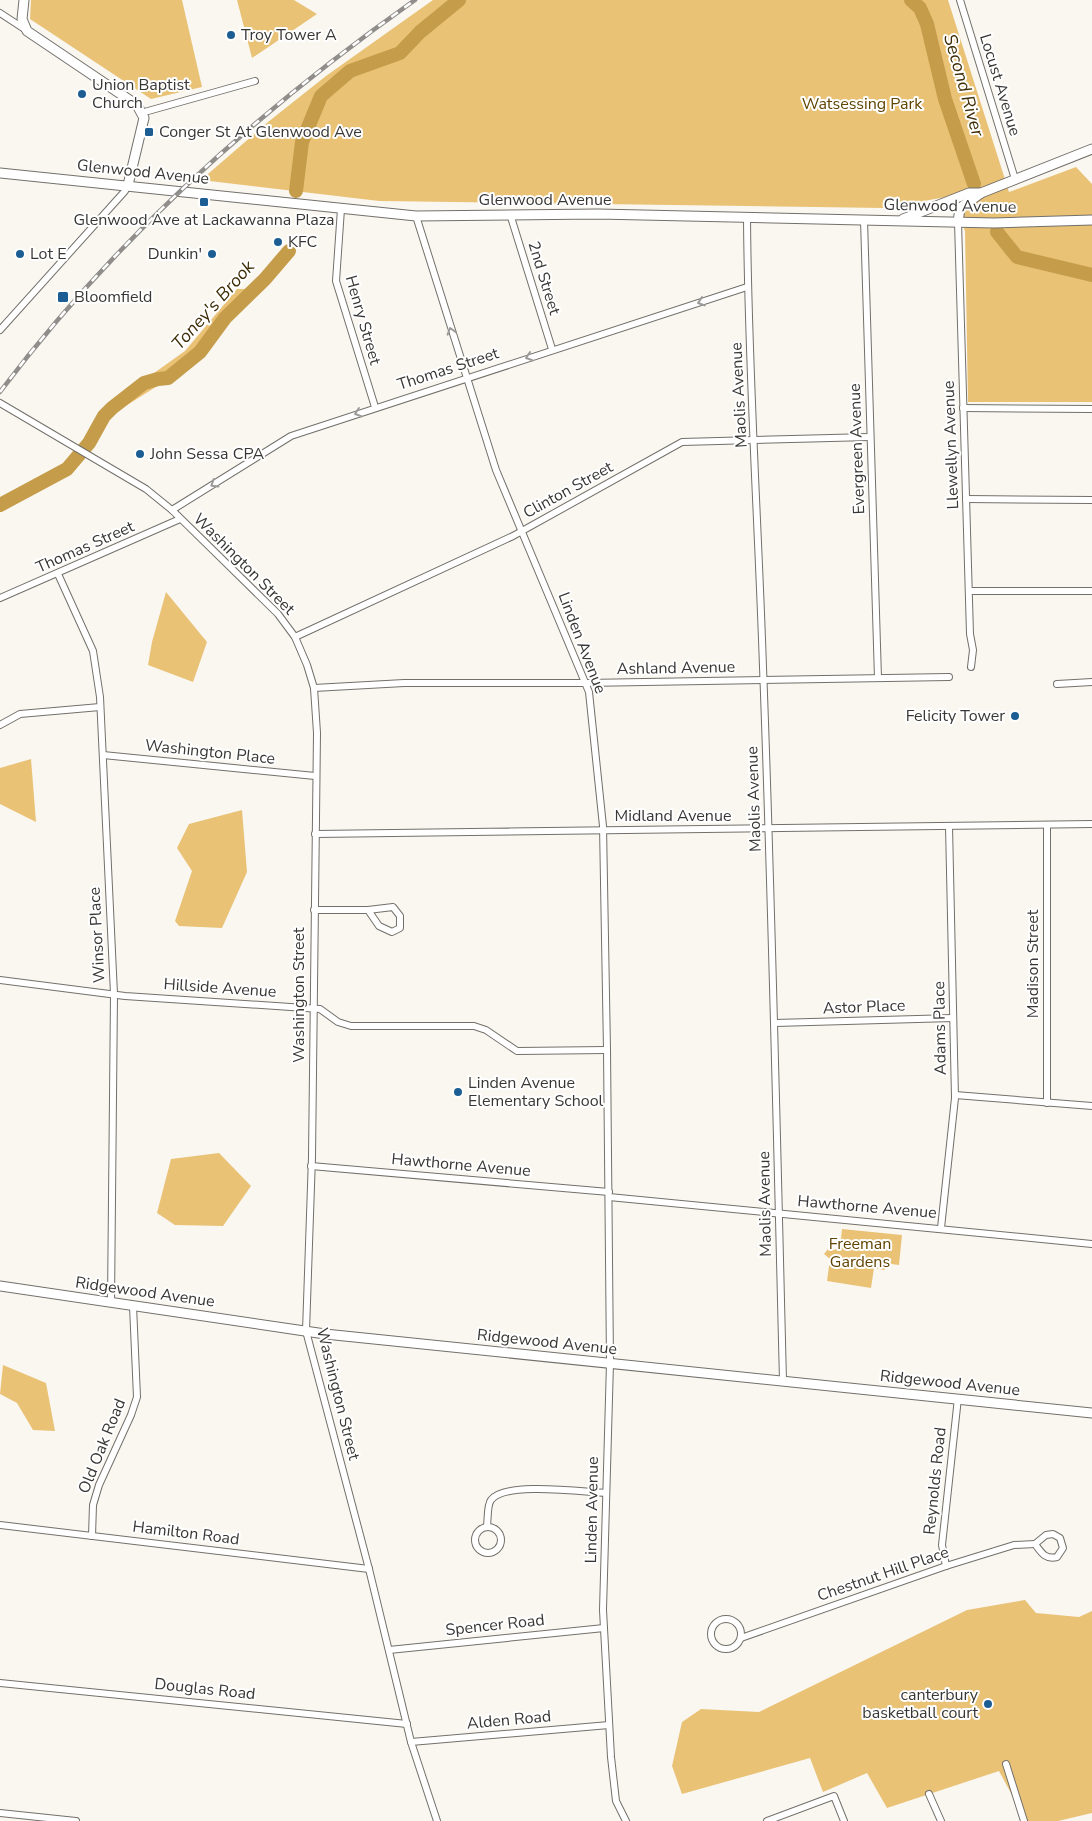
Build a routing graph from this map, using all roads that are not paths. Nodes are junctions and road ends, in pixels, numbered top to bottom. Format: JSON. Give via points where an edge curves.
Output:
{"nodes":[{"id":1,"x":24,"y":0,"type":"edge"},
{"id":2,"x":960,"y":0,"type":"edge"},
{"id":3,"x":0,"y":13,"type":"edge"},
{"id":4,"x":29,"y":33,"type":"junction"},
{"id":5,"x":255,"y":81,"type":"dead end"},
{"id":6,"x":142,"y":112,"type":"junction"},
{"id":7,"x":1092,"y":149,"type":"edge"},
{"id":8,"x":0,"y":173,"type":"edge"},
{"id":9,"x":1015,"y":179,"type":"junction"},
{"id":10,"x":128,"y":185,"type":"junction"},
{"id":11,"x":981,"y":193,"type":"junction"},
{"id":12,"x":341,"y":209,"type":"junction"},
{"id":13,"x":510,"y":214,"type":"junction"},
{"id":14,"x":416,"y":216,"type":"junction"},
{"id":15,"x":747,"y":217,"type":"junction"},
{"id":16,"x":864,"y":220,"type":"junction"},
{"id":17,"x":898,"y":220,"type":"junction"},
{"id":18,"x":1092,"y":220,"type":"edge"},
{"id":19,"x":958,"y":222,"type":"junction"},
{"id":20,"x":747,"y":287,"type":"junction"},
{"id":21,"x":0,"y":330,"type":"edge"},
{"id":22,"x":552,"y":349,"type":"junction"},
{"id":23,"x":465,"y":378,"type":"junction"},
{"id":24,"x":0,"y":403,"type":"edge"},
{"id":25,"x":375,"y":407,"type":"junction"},
{"id":26,"x":963,"y":408,"type":"junction"},
{"id":27,"x":1092,"y":409,"type":"edge"},
{"id":28,"x":870,"y":437,"type":"junction"},
{"id":29,"x":755,"y":441,"type":"junction"},
{"id":30,"x":966,"y":499,"type":"junction"},
{"id":31,"x":1092,"y":500,"type":"edge"},
{"id":32,"x":172,"y":510,"type":"junction"},
{"id":33,"x":180,"y":519,"type":"junction"},
{"id":34,"x":522,"y":532,"type":"junction"},
{"id":35,"x":58,"y":574,"type":"junction"},
{"id":36,"x":969,"y":591,"type":"junction"},
{"id":37,"x":1092,"y":591,"type":"edge"},
{"id":38,"x":0,"y":598,"type":"edge"},
{"id":39,"x":295,"y":637,"type":"junction"},
{"id":40,"x":971,"y":667,"type":"dead end"},
{"id":41,"x":950,"y":677,"type":"dead end"},
{"id":42,"x":878,"y":678,"type":"junction"},
{"id":43,"x":764,"y":680,"type":"junction"},
{"id":44,"x":1092,"y":682,"type":"edge"},
{"id":45,"x":585,"y":683,"type":"junction"},
{"id":46,"x":1057,"y":684,"type":"dead end"},
{"id":47,"x":314,"y":688,"type":"junction"},
{"id":48,"x":100,"y":707,"type":"junction"},
{"id":49,"x":0,"y":725,"type":"edge"},
{"id":50,"x":103,"y":756,"type":"junction"},
{"id":51,"x":315,"y":776,"type":"junction"},
{"id":52,"x":1092,"y":824,"type":"edge"},
{"id":53,"x":1047,"y":825,"type":"junction"},
{"id":54,"x":949,"y":826,"type":"junction"},
{"id":55,"x":603,"y":829,"type":"junction"},
{"id":56,"x":769,"y":830,"type":"junction"},
{"id":57,"x":315,"y":834,"type":"junction"},
{"id":58,"x":314,"y":910,"type":"junction"},
{"id":59,"x":368,"y":910,"type":"junction"},
{"id":60,"x":0,"y":980,"type":"edge"},
{"id":61,"x":114,"y":994,"type":"junction"},
{"id":62,"x":313,"y":1008,"type":"junction"},
{"id":63,"x":953,"y":1018,"type":"junction"},
{"id":64,"x":775,"y":1023,"type":"junction"},
{"id":65,"x":607,"y":1050,"type":"junction"},
{"id":66,"x":955,"y":1095,"type":"junction"},
{"id":67,"x":1048,"y":1102,"type":"junction"},
{"id":68,"x":1092,"y":1106,"type":"edge"},
{"id":69,"x":311,"y":1166,"type":"junction"},
{"id":70,"x":609,"y":1195,"type":"junction"},
{"id":71,"x":779,"y":1213,"type":"junction"},
{"id":72,"x":941,"y":1228,"type":"junction"},
{"id":73,"x":1092,"y":1244,"type":"edge"},
{"id":74,"x":0,"y":1286,"type":"edge"},
{"id":75,"x":111,"y":1302,"type":"junction"},
{"id":76,"x":133,"y":1306,"type":"junction"},
{"id":77,"x":306,"y":1331,"type":"junction"},
{"id":78,"x":610,"y":1363,"type":"junction"},
{"id":79,"x":783,"y":1381,"type":"junction"},
{"id":80,"x":958,"y":1398,"type":"junction"},
{"id":81,"x":1092,"y":1413,"type":"edge"},
{"id":82,"x":606,"y":1493,"type":"junction"},
{"id":83,"x":0,"y":1525,"type":"edge"},
{"id":84,"x":487,"y":1526,"type":"junction"},
{"id":85,"x":92,"y":1536,"type":"junction"},
{"id":86,"x":1035,"y":1544,"type":"junction"},
{"id":87,"x":946,"y":1566,"type":"junction"},
{"id":88,"x":369,"y":1569,"type":"junction"},
{"id":89,"x":604,"y":1628,"type":"junction"},
{"id":90,"x":741,"y":1638,"type":"junction"},
{"id":91,"x":388,"y":1650,"type":"junction"},
{"id":92,"x":0,"y":1683,"type":"edge"},
{"id":93,"x":407,"y":1724,"type":"junction"},
{"id":94,"x":609,"y":1725,"type":"junction"},
{"id":95,"x":411,"y":1742,"type":"junction"},
{"id":96,"x":1006,"y":1764,"type":"dead end"},
{"id":97,"x":929,"y":1794,"type":"dead end"},
{"id":98,"x":0,"y":1813,"type":"edge"},
{"id":99,"x":76,"y":1821,"type":"edge"},
{"id":100,"x":437,"y":1821,"type":"edge"},
{"id":101,"x":626,"y":1821,"type":"edge"},
{"id":102,"x":767,"y":1821,"type":"edge"},
{"id":103,"x":844,"y":1821,"type":"edge"},
{"id":104,"x":941,"y":1821,"type":"edge"},
{"id":105,"x":1024,"y":1821,"type":"edge"}],
"edges":[{"from":1,"to":4,"type":"street","via":[[22,19]]},
{"from":2,"to":9,"type":"street","name":"Locust Avenue"},
{"from":3,"to":4,"type":"street"},
{"from":4,"to":6,"type":"street","via":[[137,105]]},
{"from":5,"to":6,"type":"street"},
{"from":6,"to":10,"type":"street","via":[[143,124]]},
{"from":7,"to":9,"type":"street"},
{"from":8,"to":10,"type":"street","name":"Glenwood Avenue"},
{"from":9,"to":11,"type":"street"},
{"from":10,"to":12,"type":"street","name":"Glenwood Avenue"},
{"from":10,"to":21,"type":"street"},
{"from":11,"to":17,"type":"street","via":[[969,193]]},
{"from":11,"to":19,"type":"street","via":[[960,208]]},
{"from":12,"to":14,"type":"street","name":"Glenwood Avenue"},
{"from":12,"to":25,"type":"street","name":"Henry Street","via":[[335,278]]},
{"from":13,"to":14,"type":"street","name":"Glenwood Avenue"},
{"from":13,"to":15,"type":"street","name":"Glenwood Avenue"},
{"from":13,"to":22,"type":"street","name":"2nd Street"},
{"from":23,"to":14,"type":"street","name":"Linden Avenue","one_way":true},
{"from":15,"to":16,"type":"street","name":"Glenwood Avenue"},
{"from":15,"to":20,"type":"street","name":"Maolis Avenue"},
{"from":16,"to":17,"type":"street","name":"Glenwood Avenue"},
{"from":16,"to":28,"type":"street","name":"Evergreen Avenue"},
{"from":17,"to":19,"type":"street","name":"Glenwood Avenue"},
{"from":18,"to":19,"type":"street","name":"Glenwood Avenue"},
{"from":19,"to":26,"type":"street","name":"Llewellyn Avenue"},
{"from":20,"to":22,"type":"street","name":"Thomas Street","one_way":true},
{"from":20,"to":29,"type":"street","name":"Maolis Avenue"},
{"from":22,"to":23,"type":"street","name":"Thomas Street","one_way":true},
{"from":23,"to":25,"type":"street","name":"Thomas Street"},
{"from":23,"to":34,"type":"street","name":"Linden Avenue","via":[[496,470]]},
{"from":24,"to":32,"type":"street","name":"Washington Street","via":[[146,489]]},
{"from":25,"to":32,"type":"street","name":"Thomas Street","one_way":true,"via":[[291,436]]},
{"from":26,"to":27,"type":"street"},
{"from":26,"to":30,"type":"street","name":"Llewellyn Avenue"},
{"from":28,"to":29,"type":"street","name":"Clinton Street"},
{"from":28,"to":42,"type":"street","name":"Evergreen Avenue"},
{"from":29,"to":34,"type":"street","name":"Clinton Street","via":[[682,442]]},
{"from":29,"to":43,"type":"street","name":"Maolis Avenue"},
{"from":30,"to":31,"type":"street"},
{"from":30,"to":36,"type":"street","name":"Llewellyn Avenue"},
{"from":32,"to":33,"type":"street","name":"Washington Street"},
{"from":33,"to":35,"type":"street","name":"Thomas Street"},
{"from":33,"to":39,"type":"street","name":"Washington Street","via":[[278,614]]},
{"from":34,"to":39,"type":"street","name":"Clinton Street"},
{"from":34,"to":45,"type":"street","name":"Linden Avenue"},
{"from":35,"to":38,"type":"street","name":"Thomas Street"},
{"from":35,"to":48,"type":"street","name":"Winsor Place","via":[[93,650]]},
{"from":36,"to":37,"type":"street"},
{"from":36,"to":40,"type":"street","name":"Llewellyn Avenue"},
{"from":39,"to":47,"type":"street","name":"Washington Street"},
{"from":41,"to":42,"type":"street","name":"Ashland Avenue"},
{"from":42,"to":43,"type":"street","name":"Ashland Avenue"},
{"from":43,"to":45,"type":"street","name":"Ashland Avenue"},
{"from":43,"to":56,"type":"street","name":"Maolis Avenue"},
{"from":44,"to":46,"type":"street"},
{"from":45,"to":47,"type":"street","name":"Ashland Avenue","via":[[404,683]]},
{"from":45,"to":55,"type":"street","name":"Linden Avenue","via":[[589,692],[599,771]]},
{"from":47,"to":51,"type":"street","name":"Washington Street"},
{"from":48,"to":49,"type":"street","via":[[20,714]]},
{"from":48,"to":50,"type":"street","name":"Winsor Place"},
{"from":50,"to":51,"type":"street","name":"Washington Place"},
{"from":50,"to":61,"type":"street","name":"Winsor Place"},
{"from":51,"to":57,"type":"street","name":"Washington Street"},
{"from":52,"to":53,"type":"street","name":"Midland Avenue"},
{"from":53,"to":54,"type":"street","name":"Midland Avenue"},
{"from":53,"to":67,"type":"street","name":"Madison Street"},
{"from":54,"to":56,"type":"street","name":"Midland Avenue"},
{"from":54,"to":63,"type":"street","name":"Adams Place"},
{"from":55,"to":56,"type":"street","name":"Midland Avenue"},
{"from":55,"to":57,"type":"street","name":"Midland Avenue"},
{"from":55,"to":65,"type":"street","name":"Linden Avenue"},
{"from":56,"to":64,"type":"street","name":"Maolis Avenue"},
{"from":57,"to":58,"type":"street","name":"Washington Street"},
{"from":58,"to":59,"type":"street"},
{"from":58,"to":62,"type":"street","name":"Washington Street"},
{"from":59,"to":59,"type":"street","via":[[384,930],[392,932],[400,928],[400,916],[393,907]]},
{"from":60,"to":61,"type":"street","name":"Hillside Avenue"},
{"from":61,"to":62,"type":"street","name":"Hillside Avenue"},
{"from":61,"to":75,"type":"street","name":"Winsor Place"},
{"from":62,"to":65,"type":"street","name":"Hillside Avenue","via":[[351,1026],[474,1026],[486,1030],[517,1051]]},
{"from":62,"to":69,"type":"street","name":"Washington Street"},
{"from":63,"to":64,"type":"street","name":"Astor Place"},
{"from":63,"to":66,"type":"street","name":"Adams Place"},
{"from":64,"to":71,"type":"street","name":"Maolis Avenue"},
{"from":65,"to":70,"type":"street","name":"Linden Avenue"},
{"from":66,"to":67,"type":"street"},
{"from":66,"to":72,"type":"street","name":"Adams Place"},
{"from":67,"to":68,"type":"street"},
{"from":69,"to":70,"type":"street","name":"Hawthorne Avenue"},
{"from":69,"to":77,"type":"street","name":"Washington Street"},
{"from":70,"to":71,"type":"street","name":"Hawthorne Avenue"},
{"from":70,"to":78,"type":"street","name":"Linden Avenue"},
{"from":71,"to":72,"type":"street","name":"Hawthorne Avenue"},
{"from":71,"to":79,"type":"street","name":"Maolis Avenue"},
{"from":72,"to":73,"type":"street","name":"Hawthorne Avenue"},
{"from":74,"to":75,"type":"street","name":"Ridgewood Avenue"},
{"from":75,"to":76,"type":"street","name":"Ridgewood Avenue"},
{"from":76,"to":77,"type":"street","name":"Ridgewood Avenue"},
{"from":76,"to":85,"type":"street","name":"Old Oak Road","via":[[137,1397],[99,1485]]},
{"from":77,"to":78,"type":"street","name":"Ridgewood Avenue"},
{"from":77,"to":88,"type":"street","name":"Washington Street"},
{"from":78,"to":79,"type":"street","name":"Ridgewood Avenue"},
{"from":78,"to":82,"type":"street","name":"Linden Avenue"},
{"from":79,"to":80,"type":"street","name":"Ridgewood Avenue"},
{"from":80,"to":81,"type":"street","name":"Ridgewood Avenue"},
{"from":80,"to":87,"type":"street","name":"Reynolds Road","via":[[942,1546]]},
{"from":82,"to":84,"type":"street","via":[[514,1489],[497,1494],[490,1501]]},
{"from":82,"to":89,"type":"street","name":"Linden Avenue"},
{"from":83,"to":85,"type":"street","name":"Hamilton Road"},
{"from":84,"to":84,"type":"street","via":[[479,1531],[475,1541],[476,1547],[488,1554],[502,1540],[494,1529]]},
{"from":85,"to":88,"type":"street","name":"Hamilton Road"},
{"from":86,"to":86,"type":"street","via":[[1049,1558],[1056,1557],[1063,1548],[1060,1538],[1054,1534],[1046,1535]]},
{"from":86,"to":87,"type":"street","name":"Chestnut Hill Place","via":[[1014,1545]]},
{"from":87,"to":90,"type":"street","name":"Chestnut Hill Place"},
{"from":88,"to":91,"type":"street","name":"Washington Street"},
{"from":89,"to":91,"type":"street","name":"Spencer Road"},
{"from":89,"to":94,"type":"street","name":"Linden Avenue"},
{"from":90,"to":90,"type":"street","via":[[738,1624],[730,1619],[718,1620],[712,1628],[713,1642],[720,1648],[734,1647]]},
{"from":91,"to":93,"type":"street","name":"Washington Street"},
{"from":92,"to":93,"type":"street","name":"Douglas Road"},
{"from":93,"to":95,"type":"street","name":"Washington Street"},
{"from":94,"to":95,"type":"street","name":"Alden Road"},
{"from":94,"to":101,"type":"street","name":"Linden Avenue","via":[[616,1801]]},
{"from":95,"to":100,"type":"street","name":"Washington Street"},
{"from":96,"to":105,"type":"street"},
{"from":97,"to":104,"type":"street"},
{"from":98,"to":99,"type":"street"},
{"from":102,"to":103,"type":"street","via":[[834,1796]]}]}
